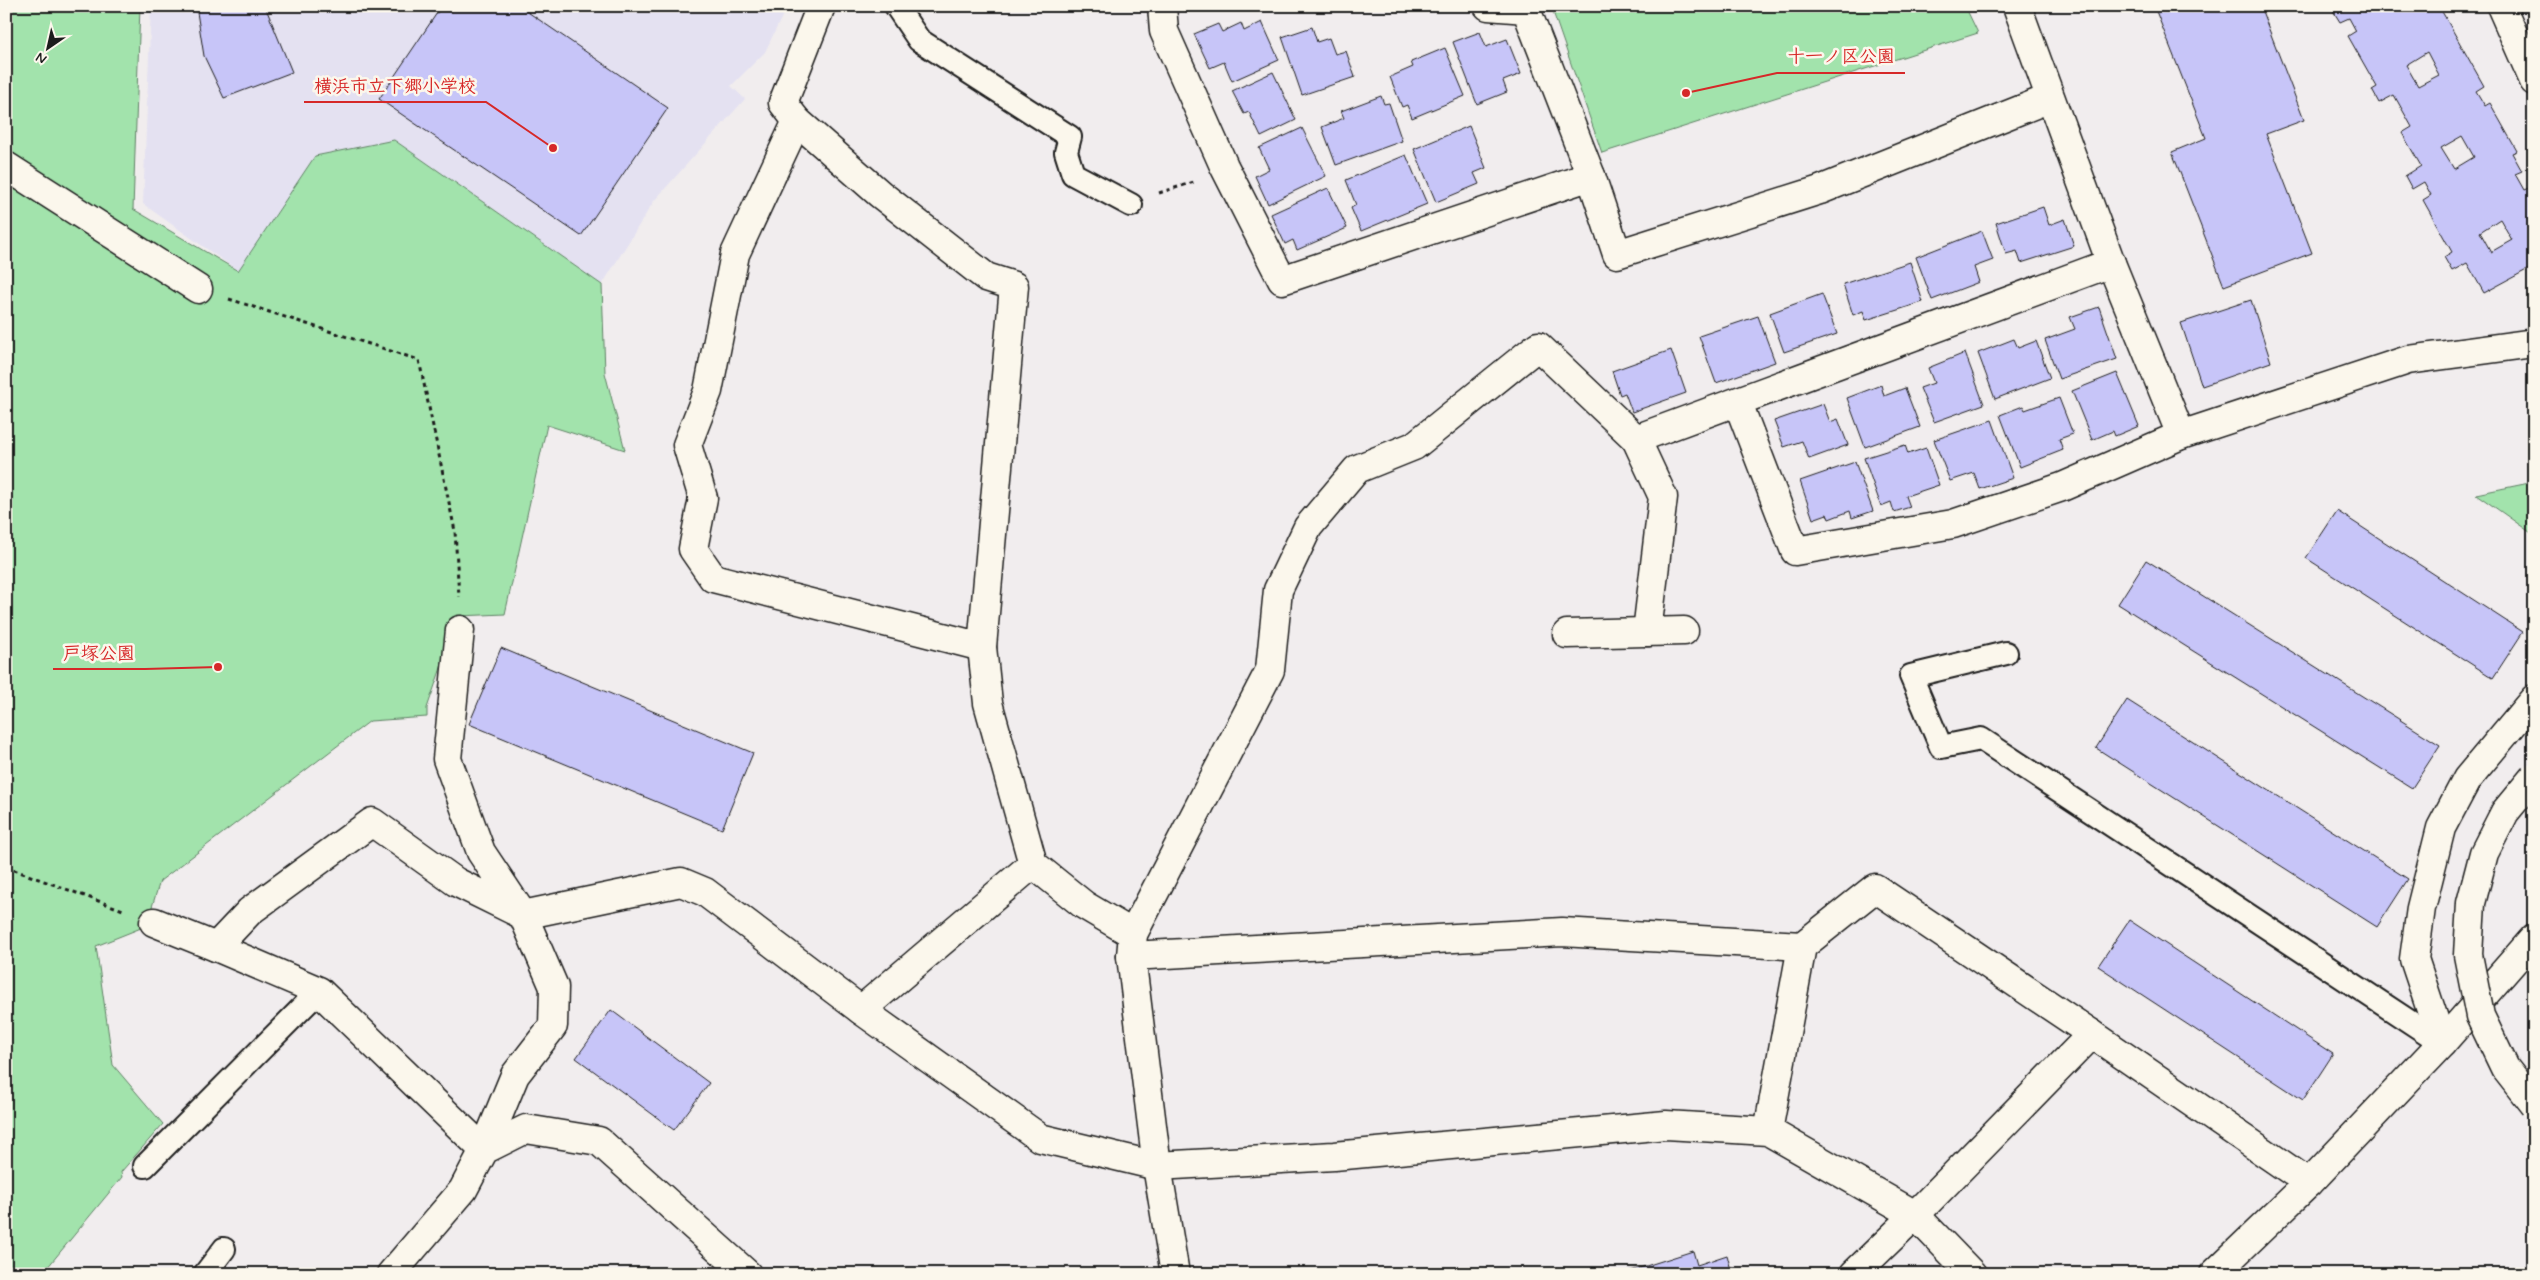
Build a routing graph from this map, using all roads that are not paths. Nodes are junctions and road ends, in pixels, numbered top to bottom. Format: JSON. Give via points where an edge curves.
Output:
{"nodes":[{"id":1,"x":821,"y":6,"type":"edge"},
{"id":2,"x":896,"y":6,"type":"edge"},
{"id":3,"x":1162,"y":6,"type":"edge"},
{"id":4,"x":1488,"y":6,"type":"edge"},
{"id":5,"x":2018,"y":6,"type":"edge"},
{"id":6,"x":2501,"y":6,"type":"edge"},
{"id":7,"x":2534,"y":81,"type":"edge"},
{"id":8,"x":2050,"y":98,"type":"junction"},
{"id":9,"x":797,"y":122,"type":"junction"},
{"id":10,"x":6,"y":166,"type":"edge"},
{"id":11,"x":1591,"y":176,"type":"junction"},
{"id":12,"x":1131,"y":205,"type":"dead end"},
{"id":13,"x":2111,"y":263,"type":"junction"},
{"id":14,"x":198,"y":290,"type":"road end"},
{"id":15,"x":2534,"y":343,"type":"edge"},
{"id":16,"x":1738,"y":403,"type":"junction"},
{"id":17,"x":2181,"y":435,"type":"junction"},
{"id":18,"x":1636,"y":439,"type":"junction"},
{"id":19,"x":460,"y":630,"type":"road end"},
{"id":20,"x":1684,"y":631,"type":"dead end"},
{"id":21,"x":1647,"y":632,"type":"junction"},
{"id":22,"x":1568,"y":634,"type":"dead end"},
{"id":23,"x":982,"y":647,"type":"junction"},
{"id":24,"x":2006,"y":653,"type":"dead end"},
{"id":25,"x":2534,"y":699,"type":"edge"},
{"id":26,"x":2525,"y":727,"type":"edge"},
{"id":27,"x":2534,"y":777,"type":"edge"},
{"id":28,"x":1033,"y":864,"type":"junction"},
{"id":29,"x":523,"y":915,"type":"junction"},
{"id":30,"x":154,"y":922,"type":"road end"},
{"id":31,"x":2534,"y":938,"type":"edge"},
{"id":32,"x":1132,"y":945,"type":"junction"},
{"id":33,"x":1802,"y":946,"type":"junction"},
{"id":34,"x":216,"y":947,"type":"junction"},
{"id":35,"x":319,"y":991,"type":"junction"},
{"id":36,"x":861,"y":1010,"type":"junction"},
{"id":37,"x":2092,"y":1034,"type":"junction"},
{"id":38,"x":2442,"y":1043,"type":"junction"},
{"id":39,"x":2534,"y":1105,"type":"edge"},
{"id":40,"x":1768,"y":1131,"type":"junction"},
{"id":41,"x":484,"y":1150,"type":"junction"},
{"id":42,"x":145,"y":1166,"type":"dead end"},
{"id":43,"x":1157,"y":1166,"type":"junction"},
{"id":44,"x":2309,"y":1182,"type":"junction"},
{"id":45,"x":1915,"y":1215,"type":"junction"},
{"id":46,"x":224,"y":1249,"type":"dead end"},
{"id":47,"x":717,"y":1264,"type":"edge"},
{"id":48,"x":205,"y":1274,"type":"edge"},
{"id":49,"x":391,"y":1274,"type":"edge"},
{"id":50,"x":747,"y":1274,"type":"edge"},
{"id":51,"x":1175,"y":1274,"type":"edge"},
{"id":52,"x":1854,"y":1274,"type":"edge"},
{"id":53,"x":1972,"y":1274,"type":"edge"},
{"id":54,"x":2214,"y":1274,"type":"edge"}],
"edges":[{"from":1,"to":9,"type":"street","via":[[783,103]]},
{"from":2,"to":12,"type":"lane","via":[[919,40],[1070,137],[1066,152],[1073,174]]},
{"from":3,"to":11,"type":"street","via":[[1164,30],[1224,166],[1282,280]]},
{"from":4,"to":11,"type":"street","via":[[1526,9]]},
{"from":5,"to":8,"type":"street"},
{"from":6,"to":7,"type":"street"},
{"from":8,"to":11,"type":"street","via":[[1820,190],[1617,254]]},
{"from":8,"to":13,"type":"street"},
{"from":9,"to":23,"type":"street","via":[[880,194],[986,277],[1014,286]]},
{"from":9,"to":23,"type":"street","via":[[734,254],[708,391],[687,445],[703,498],[693,548],[713,578]]},
{"from":10,"to":14,"type":"street"},
{"from":13,"to":16,"type":"street"},
{"from":13,"to":17,"type":"street"},
{"from":15,"to":17,"type":"street","via":[[2408,360]]},
{"from":16,"to":17,"type":"street","via":[[1796,551],[1953,524],[2062,487]]},
{"from":16,"to":18,"type":"street"},
{"from":18,"to":21,"type":"street","via":[[1663,497]]},
{"from":18,"to":32,"type":"street","via":[[1538,346],[1414,446],[1357,469],[1308,527],[1278,590],[1270,670]]},
{"from":19,"to":29,"type":"street","via":[[447,759],[481,852]]},
{"from":20,"to":21,"type":"street"},
{"from":21,"to":22,"type":"street"},
{"from":23,"to":28,"type":"street","via":[[988,703]]},
{"from":24,"to":38,"type":"lane","via":[[1911,676],[1941,747],[1981,739]]},
{"from":25,"to":26,"type":"street"},
{"from":26,"to":38,"type":"street","via":[[2467,779],[2441,828],[2421,908],[2414,959]]},
{"from":27,"to":39,"type":"street","bridge":true,"via":[[2505,812],[2484,853],[2471,903],[2468,955],[2480,1016],[2505,1068]]},
{"from":28,"to":32,"type":"street"},
{"from":28,"to":36,"type":"street"},
{"from":29,"to":34,"type":"street","via":[[456,882],[372,822],[250,911]]},
{"from":29,"to":36,"type":"street","via":[[681,882],[705,892]]},
{"from":29,"to":41,"type":"street","via":[[554,987],[553,1026],[515,1075]]},
{"from":30,"to":34,"type":"street"},
{"from":31,"to":38,"type":"street"},
{"from":32,"to":33,"type":"street","via":[[1562,932]]},
{"from":32,"to":43,"type":"street"},
{"from":33,"to":37,"type":"street","via":[[1875,888]]},
{"from":33,"to":40,"type":"street"},
{"from":34,"to":35,"type":"street"},
{"from":35,"to":41,"type":"street"},
{"from":35,"to":42,"type":"lane"},
{"from":36,"to":43,"type":"street","via":[[1040,1138]]},
{"from":37,"to":44,"type":"street"},
{"from":37,"to":45,"type":"street"},
{"from":38,"to":44,"type":"street"},
{"from":40,"to":43,"type":"street","via":[[1666,1125],[1334,1156]]},
{"from":40,"to":45,"type":"street"},
{"from":41,"to":47,"type":"street","via":[[526,1129],[599,1141]]},
{"from":41,"to":49,"type":"street","via":[[463,1190]]},
{"from":43,"to":51,"type":"street"},
{"from":44,"to":54,"type":"street"},
{"from":45,"to":52,"type":"street"},
{"from":45,"to":53,"type":"street"},
{"from":46,"to":48,"type":"lane"},
{"from":47,"to":50,"type":"street"}]}
